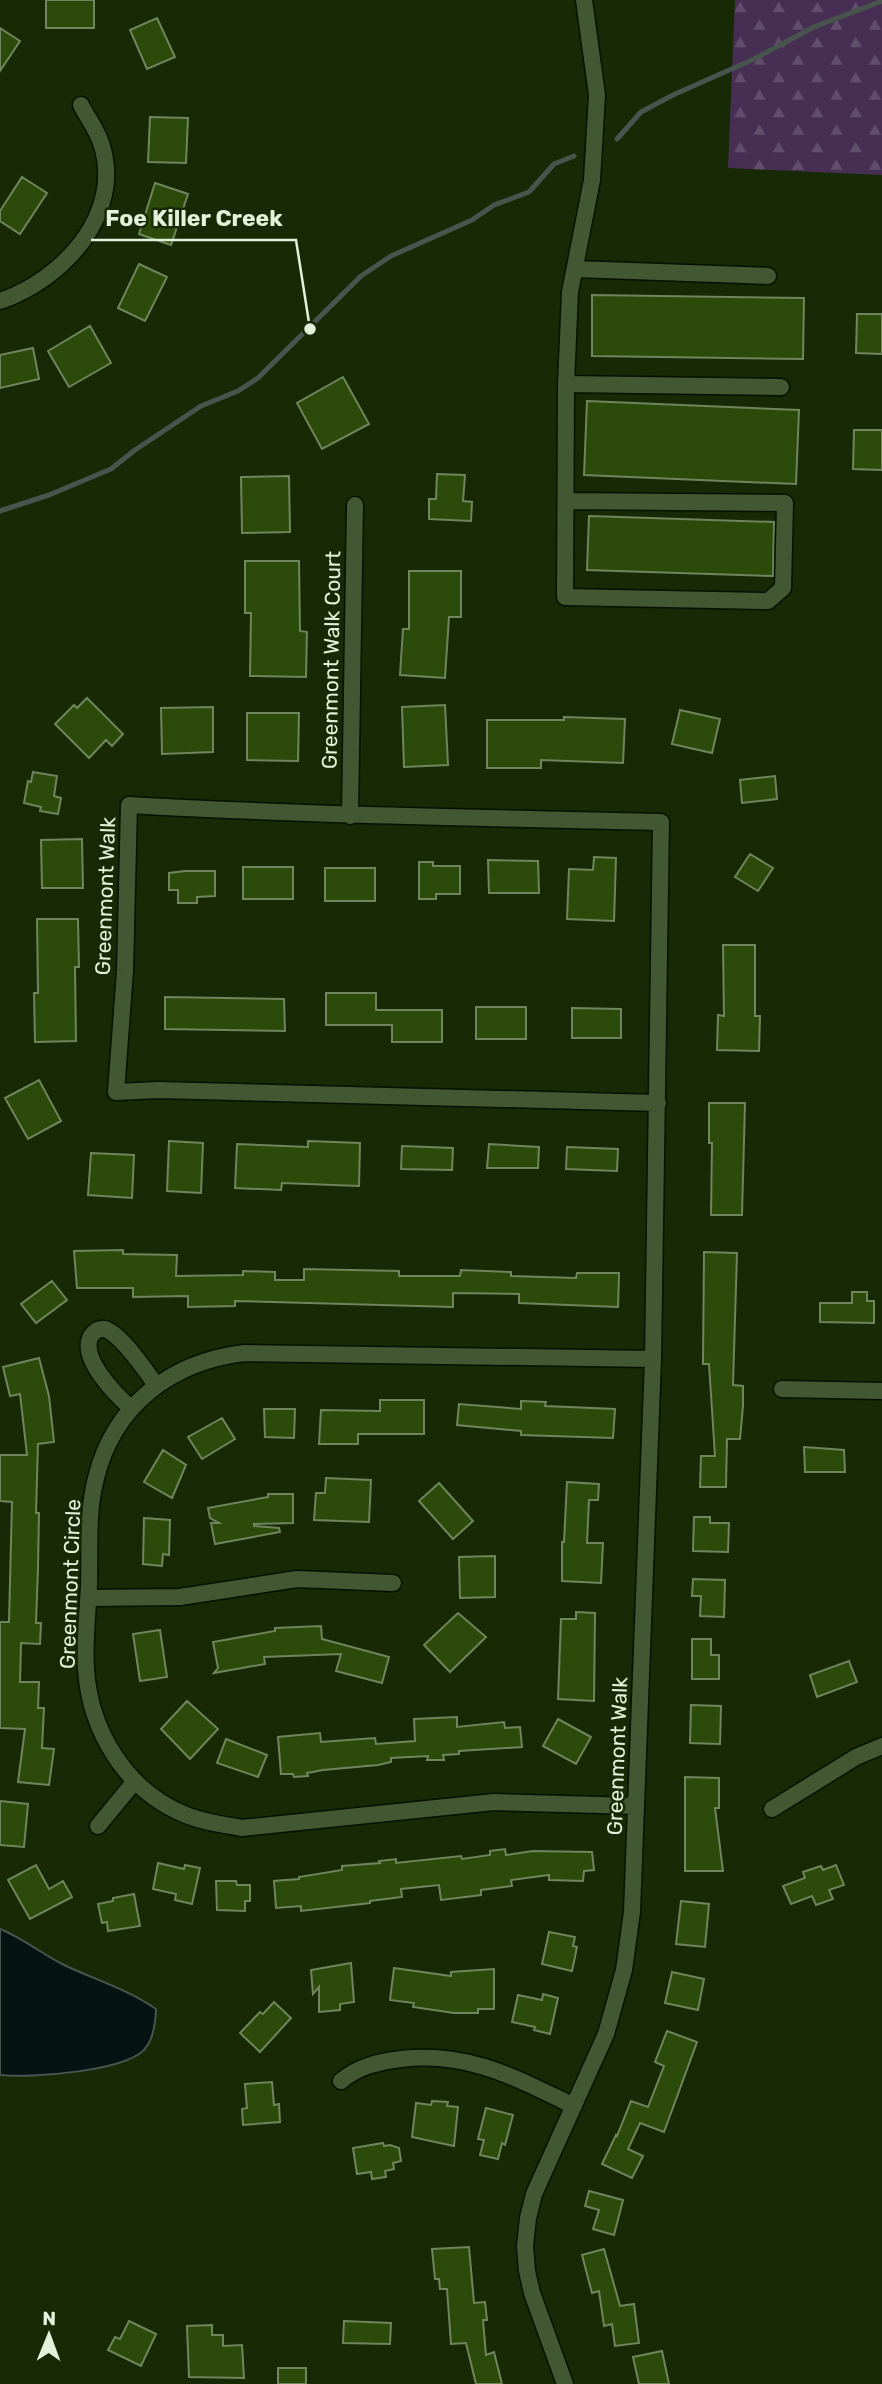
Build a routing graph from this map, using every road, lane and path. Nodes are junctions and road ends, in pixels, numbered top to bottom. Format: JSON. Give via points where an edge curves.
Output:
{"nodes":[{"id":1,"x":584,"y":0,"type":"edge"},
{"id":2,"x":81,"y":105,"type":"dead end"},
{"id":3,"x":575,"y":269,"type":"junction"},
{"id":4,"x":768,"y":276,"type":"dead end"},
{"id":5,"x":0,"y":301,"type":"edge"},
{"id":6,"x":566,"y":384,"type":"junction"},
{"id":7,"x":781,"y":387,"type":"dead end"},
{"id":8,"x":566,"y":501,"type":"junction"},
{"id":9,"x":355,"y":505,"type":"dead end"},
{"id":10,"x":350,"y":816,"type":"junction"},
{"id":11,"x":658,"y":1103,"type":"junction"},
{"id":12,"x":653,"y":1359,"type":"junction"},
{"id":13,"x":156,"y":1385,"type":"junction"},
{"id":14,"x":782,"y":1389,"type":"dead end"},
{"id":15,"x":882,"y":1391,"type":"edge"},
{"id":16,"x":131,"y":1408,"type":"junction"},
{"id":17,"x":393,"y":1584,"type":"dead end"},
{"id":18,"x":88,"y":1598,"type":"junction"},
{"id":19,"x":882,"y":1746,"type":"edge"},
{"id":20,"x":135,"y":1781,"type":"junction"},
{"id":21,"x":636,"y":1806,"type":"junction"},
{"id":22,"x":772,"y":1809,"type":"dead end"},
{"id":23,"x":98,"y":1826,"type":"dead end"},
{"id":24,"x":341,"y":2081,"type":"dead end"},
{"id":25,"x":574,"y":2106,"type":"junction"},
{"id":26,"x":565,"y":2384,"type":"edge"}],
"edges":[{"from":1,"to":3,"type":"street","via":[[597,95],[592,180]]},
{"from":2,"to":5,"type":"street","via":[[101,142],[106,168],[105,190],[95,220],[77,249],[51,275]]},
{"from":3,"to":4,"type":"street"},
{"from":3,"to":6,"type":"street"},
{"from":6,"to":7,"type":"street"},
{"from":6,"to":8,"type":"street"},
{"from":8,"to":8,"type":"street","via":[[785,503],[783,588],[768,601],[565,597]]},
{"from":9,"to":10,"type":"street","name":"Greenmont Walk Court"},
{"from":10,"to":11,"type":"street","name":"Greenmont Walk","via":[[662,822]]},
{"from":10,"to":11,"type":"street","name":"Greenmont Walk","via":[[129,805],[125,971],[116,1092]]},
{"from":11,"to":12,"type":"street","name":"Greenmont Walk"},
{"from":12,"to":13,"type":"street","name":"Greenmont Circle","via":[[244,1353],[197,1363]]},
{"from":12,"to":21,"type":"street","name":"Greenmont Walk"},
{"from":13,"to":16,"type":"street","name":"Greenmont Circle"},
{"from":13,"to":16,"type":"street","via":[[134,1354],[112,1334],[105,1329],[94,1332],[90,1357]]},
{"from":14,"to":15,"type":"street"},
{"from":16,"to":18,"type":"street","name":"Greenmont Circle","via":[[109,1441],[96,1478]]},
{"from":17,"to":18,"type":"street","via":[[298,1579],[180,1597]]},
{"from":18,"to":20,"type":"street","name":"Greenmont Circle","via":[[86,1668],[91,1703],[108,1745]]},
{"from":19,"to":22,"type":"street"},
{"from":20,"to":21,"type":"street","name":"Greenmont Circle","via":[[185,1814],[242,1828],[494,1802]]},
{"from":20,"to":23,"type":"street"},
{"from":21,"to":25,"type":"street","name":"Greenmont Walk","via":[[632,1912],[624,1970],[606,2034]]},
{"from":24,"to":25,"type":"street","via":[[356,2069],[385,2061],[450,2058],[503,2072]]},
{"from":25,"to":26,"type":"street","name":"Greenmont Walk","via":[[534,2194],[525,2246],[532,2293]]}]}
